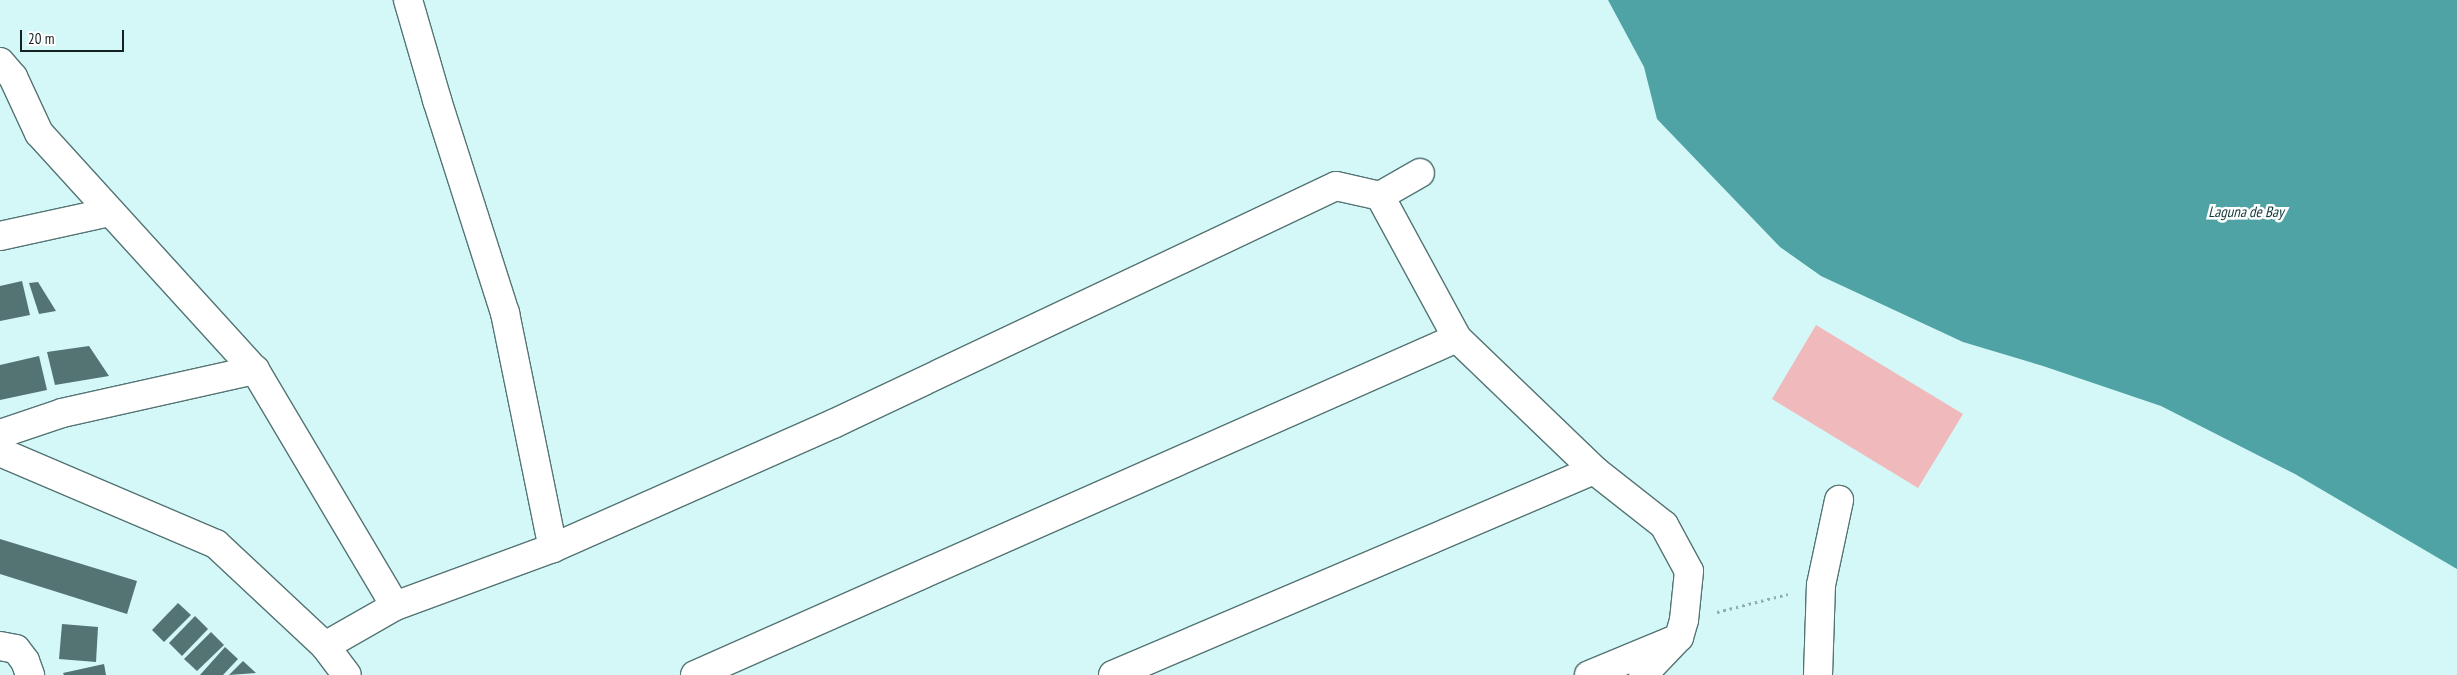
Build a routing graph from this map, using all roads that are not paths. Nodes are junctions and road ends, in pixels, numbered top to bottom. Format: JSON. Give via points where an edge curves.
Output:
{"nodes":[{"id":1,"x":408,"y":0,"type":"edge"},
{"id":2,"x":0,"y":62,"type":"edge"},
{"id":3,"x":1420,"y":172,"type":"dead end"},
{"id":4,"x":1380,"y":196,"type":"junction"},
{"id":5,"x":110,"y":212,"type":"junction"},
{"id":6,"x":0,"y":236,"type":"edge"},
{"id":7,"x":1457,"y":338,"type":"junction"},
{"id":8,"x":255,"y":370,"type":"junction"},
{"id":9,"x":0,"y":434,"type":"edge"},
{"id":10,"x":0,"y":452,"type":"edge"},
{"id":11,"x":1594,"y":470,"type":"junction"},
{"id":12,"x":1839,"y":500,"type":"dead end"},
{"id":13,"x":553,"y":548,"type":"junction"},
{"id":14,"x":395,"y":606,"type":"junction"},
{"id":15,"x":1682,"y":629,"type":"junction"},
{"id":16,"x":0,"y":646,"type":"edge"},
{"id":17,"x":325,"y":646,"type":"junction"},
{"id":18,"x":30,"y":675,"type":"edge"},
{"id":19,"x":347,"y":675,"type":"edge"},
{"id":20,"x":695,"y":675,"type":"edge"},
{"id":21,"x":1113,"y":675,"type":"edge"},
{"id":22,"x":1589,"y":675,"type":"edge"},
{"id":23,"x":1643,"y":675,"type":"edge"},
{"id":24,"x":1818,"y":675,"type":"edge"}],
"edges":[{"from":1,"to":13,"type":"street","via":[[505,313]]},
{"from":2,"to":5,"type":"street","via":[[12,77],[39,132]]},
{"from":3,"to":4,"type":"street"},
{"from":4,"to":7,"type":"street"},
{"from":4,"to":13,"type":"street","via":[[1336,186],[833,424]]},
{"from":5,"to":6,"type":"street"},
{"from":5,"to":8,"type":"street"},
{"from":7,"to":11,"type":"street"},
{"from":7,"to":20,"type":"street"},
{"from":8,"to":9,"type":"street","via":[[62,413]]},
{"from":8,"to":14,"type":"street"},
{"from":10,"to":17,"type":"street","via":[[216,544]]},
{"from":11,"to":15,"type":"street","via":[[1664,525],[1689,571]]},
{"from":11,"to":21,"type":"street"},
{"from":12,"to":24,"type":"street","via":[[1821,585]]},
{"from":13,"to":14,"type":"street"},
{"from":14,"to":17,"type":"street"},
{"from":15,"to":22,"type":"street"},
{"from":15,"to":23,"type":"street"},
{"from":16,"to":18,"type":"street","via":[[16,649]]},
{"from":17,"to":19,"type":"street"}]}
